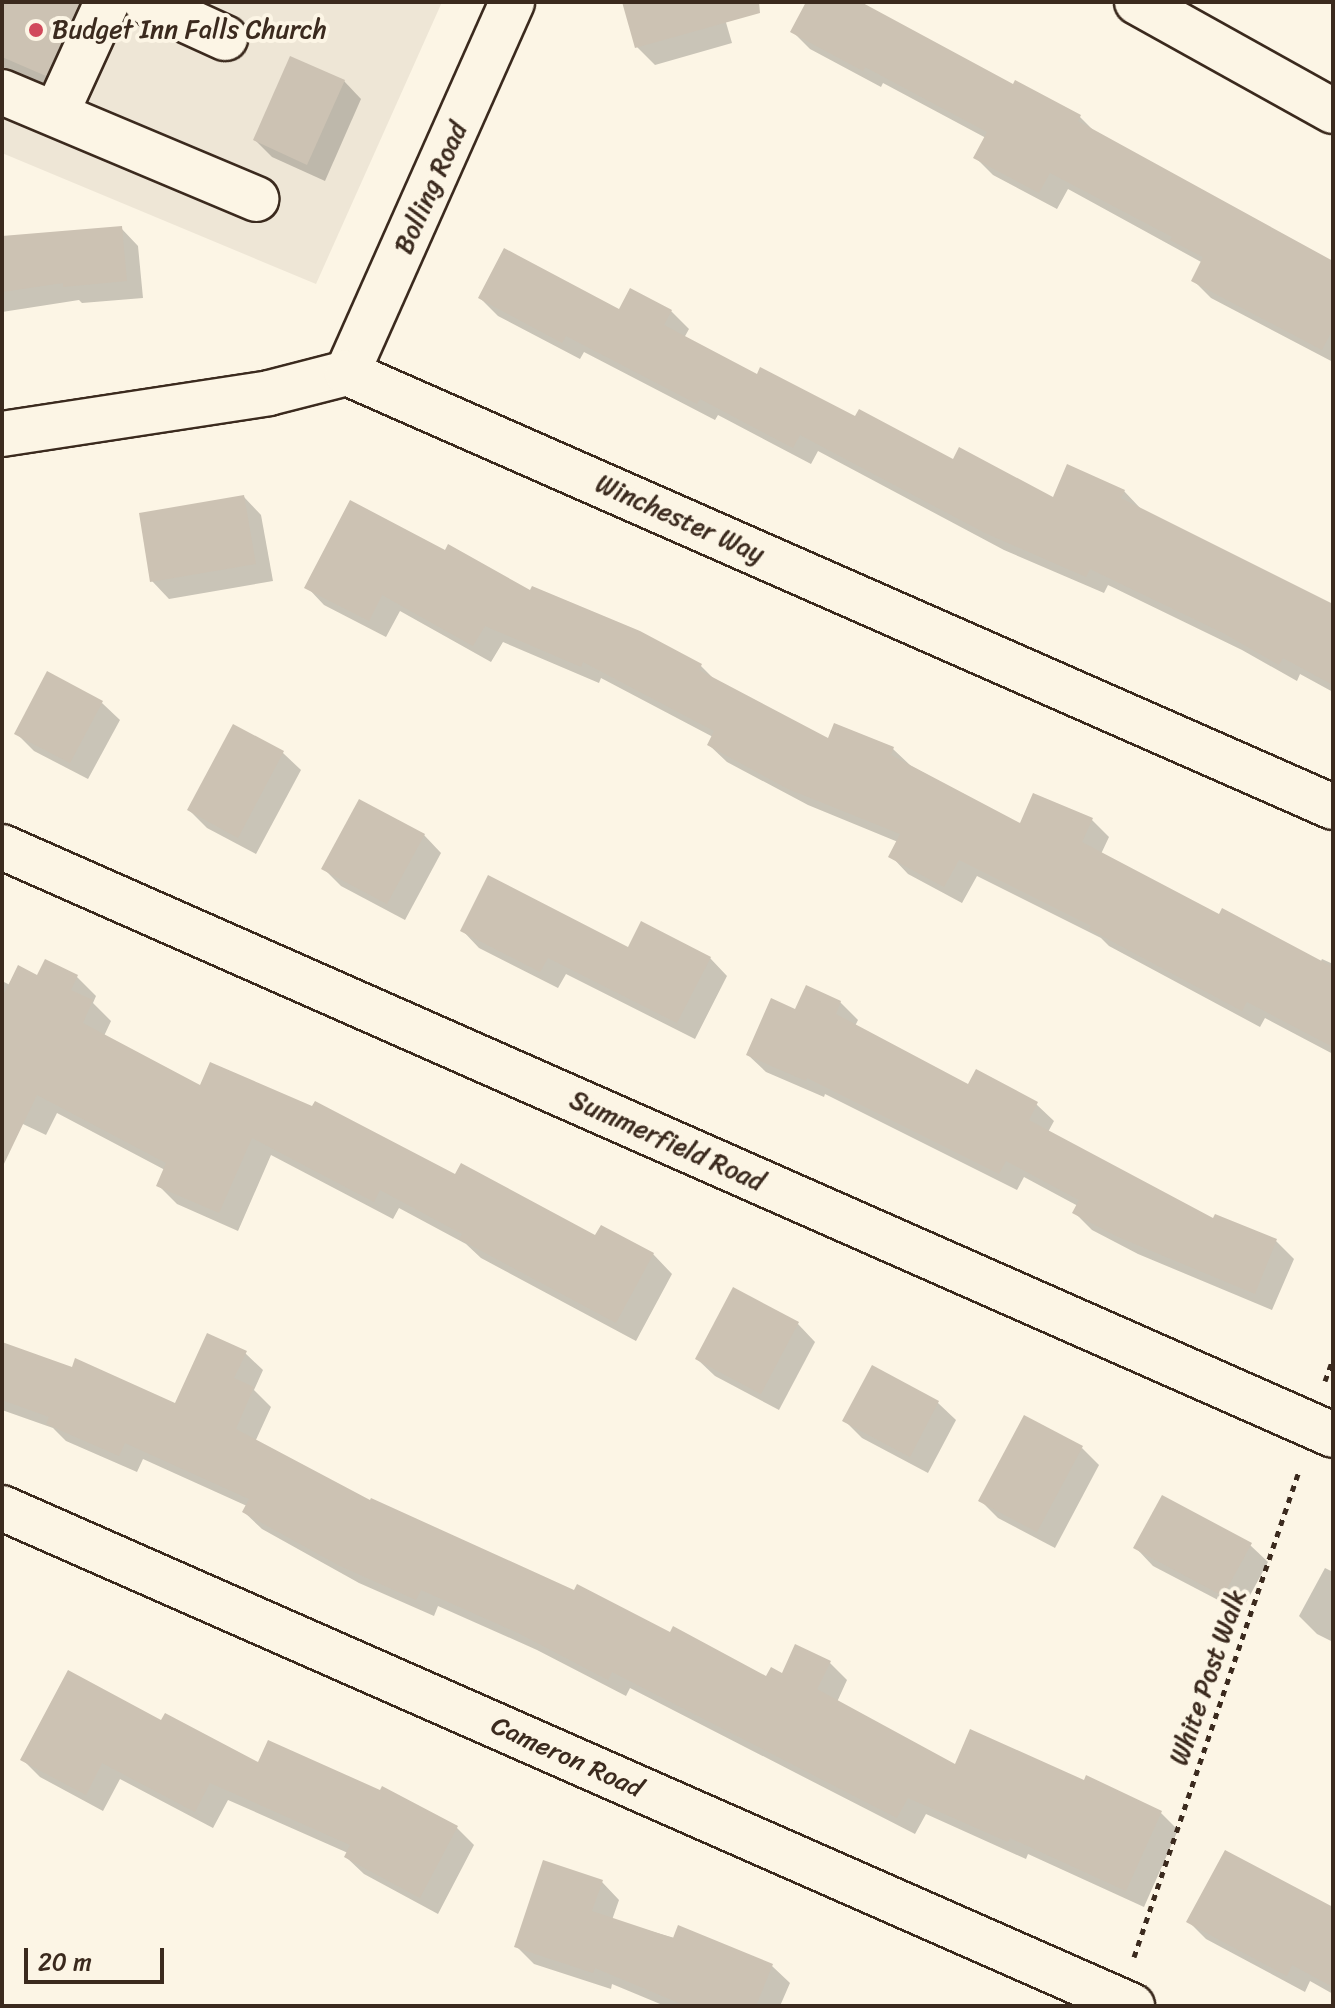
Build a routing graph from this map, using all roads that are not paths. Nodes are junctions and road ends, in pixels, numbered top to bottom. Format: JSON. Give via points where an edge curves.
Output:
{"nodes":[{"id":1,"x":107,"y":2,"type":"edge"},
{"id":2,"x":146,"y":2,"type":"edge"},
{"id":3,"x":512,"y":2,"type":"edge"},
{"id":4,"x":1137,"y":2,"type":"edge"},
{"id":5,"x":225,"y":38,"type":"dead end"},
{"id":6,"x":2,"y":92,"type":"edge"},
{"id":7,"x":1333,"y":111,"type":"edge"},
{"id":8,"x":56,"y":114,"type":"junction"},
{"id":9,"x":256,"y":199,"type":"dead end"},
{"id":10,"x":347,"y":373,"type":"junction"},
{"id":11,"x":2,"y":434,"type":"edge"},
{"id":12,"x":1333,"y":807,"type":"edge"},
{"id":13,"x":2,"y":847,"type":"edge"},
{"id":14,"x":1323,"y":1431,"type":"edge"},
{"id":15,"x":2,"y":1508,"type":"edge"},
{"id":16,"x":1124,"y":2002,"type":"edge"}],
"edges":[{"from":1,"to":8,"type":"street"},
{"from":2,"to":5,"type":"street"},
{"from":3,"to":10,"type":"street","name":"Bolling Road"},
{"from":4,"to":7,"type":"street"},
{"from":6,"to":8,"type":"street"},
{"from":8,"to":9,"type":"street"},
{"from":10,"to":11,"type":"street","via":[[269,393]]},
{"from":10,"to":12,"type":"street","name":"Winchester Way"},
{"from":13,"to":14,"type":"street","name":"Summerfield Road"},
{"from":15,"to":16,"type":"street","name":"Cameron Road"}]}
